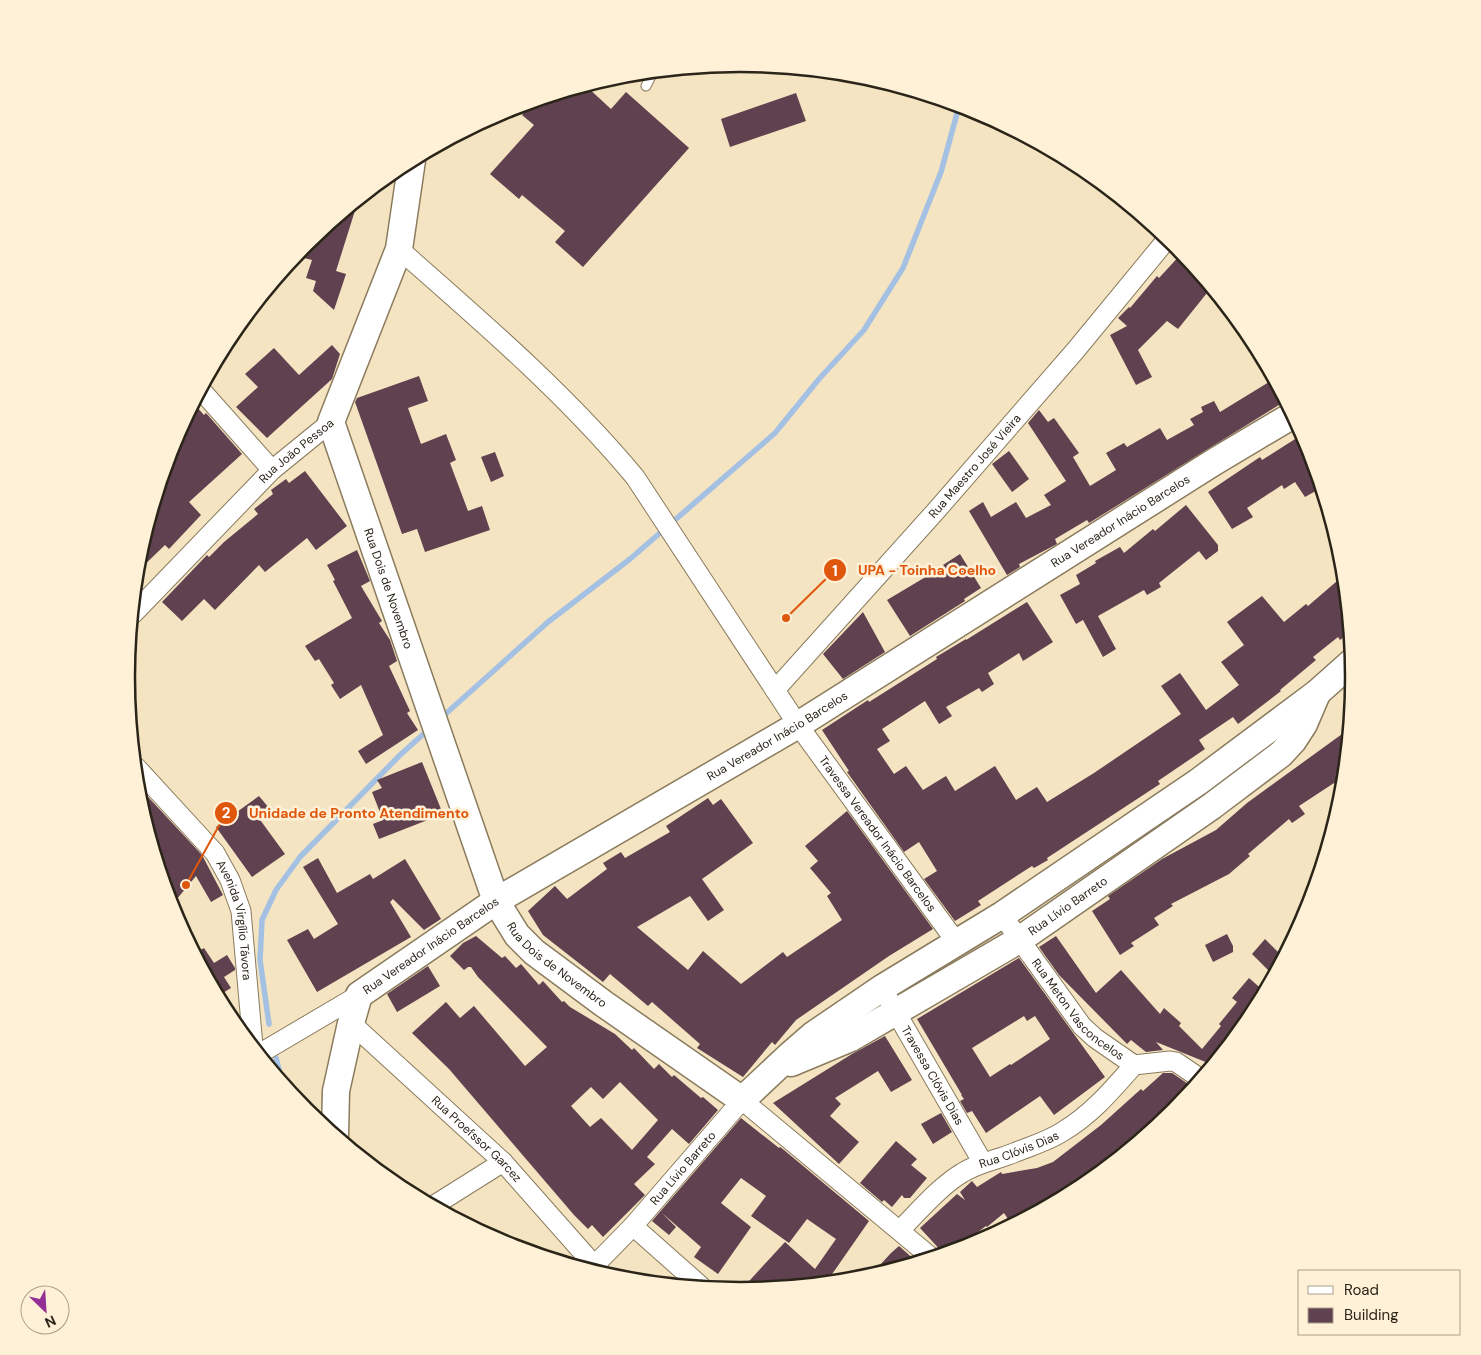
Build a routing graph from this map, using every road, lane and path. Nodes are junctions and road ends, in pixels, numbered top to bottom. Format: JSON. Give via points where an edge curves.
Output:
{"nodes":[{"id":1,"x":649,"y":80,"type":"edge"},
{"id":2,"x":646,"y":86,"type":"dead end"},
{"id":3,"x":411,"y":170,"type":"edge"},
{"id":4,"x":1162,"y":245,"type":"edge"},
{"id":5,"x":399,"y":249,"type":"junction"},
{"id":6,"x":206,"y":395,"type":"edge"},
{"id":7,"x":1287,"y":418,"type":"edge"},
{"id":8,"x":331,"y":422,"type":"junction"},
{"id":9,"x":272,"y":470,"type":"junction"},
{"id":10,"x":140,"y":607,"type":"edge"},
{"id":11,"x":1345,"y":668,"type":"edge"},
{"id":12,"x":775,"y":690,"type":"junction"},
{"id":13,"x":1317,"y":693,"type":"junction"},
{"id":14,"x":798,"y":725,"type":"junction"},
{"id":15,"x":144,"y":776,"type":"edge"},
{"id":16,"x":496,"y":901,"type":"junction"},
{"id":17,"x":1002,"y":915,"type":"junction"},
{"id":18,"x":1019,"y":940,"type":"junction"},
{"id":19,"x":957,"y":943,"type":"junction"},
{"id":20,"x":882,"y":988,"type":"junction"},
{"id":21,"x":359,"y":996,"type":"junction"},
{"id":22,"x":895,"y":1013,"type":"junction"},
{"id":23,"x":351,"y":1023,"type":"junction"},
{"id":24,"x":252,"y":1034,"type":"edge"},
{"id":25,"x":265,"y":1051,"type":"edge"},
{"id":26,"x":1134,"y":1065,"type":"junction"},
{"id":27,"x":776,"y":1069,"type":"junction"},
{"id":28,"x":1196,"y":1075,"type":"edge"},
{"id":29,"x":742,"y":1100,"type":"junction"},
{"id":30,"x":335,"y":1126,"type":"edge"},
{"id":31,"x":503,"y":1162,"type":"junction"},
{"id":32,"x":983,"y":1163,"type":"junction"},
{"id":33,"x":440,"y":1202,"type":"edge"},
{"id":34,"x":633,"y":1226,"type":"junction"},
{"id":35,"x":900,"y":1230,"type":"junction"},
{"id":36,"x":926,"y":1253,"type":"edge"},
{"id":37,"x":588,"y":1263,"type":"edge"},
{"id":38,"x":595,"y":1265,"type":"edge"},
{"id":39,"x":694,"y":1280,"type":"edge"}],
"edges":[{"from":1,"to":2,"type":"lane"},
{"from":3,"to":5,"type":"street","name":"Rua João Pessoa"},
{"from":4,"to":12,"type":"street","name":"Rua Maestro José Vieira","via":[[935,512]]},
{"from":5,"to":8,"type":"street","name":"Rua João Pessoa"},
{"from":5,"to":12,"type":"street","name":"Travessa Vereador Inácio Barcelos","via":[[604,440],[635,477]]},
{"from":6,"to":9,"type":"street"},
{"from":7,"to":14,"type":"street","name":"Rua Vereador Inácio Barcelos"},
{"from":8,"to":9,"type":"street","name":"Rua João Pessoa"},
{"from":8,"to":16,"type":"street","name":"Rua Dois de Novembro"},
{"from":9,"to":10,"type":"street","name":"Rua João Pessoa"},
{"from":11,"to":13,"type":"street","name":"Rua Lívio Barreto"},
{"from":12,"to":14,"type":"street","name":"Travessa Vereador Inácio Barcelos"},
{"from":13,"to":17,"type":"street","name":"Rua Lívio Barreto","via":[[1198,782]]},
{"from":13,"to":18,"type":"street","name":"Rua Lívio Barreto","via":[[1304,724],[1280,754],[1212,806]]},
{"from":14,"to":16,"type":"street","name":"Rua Vereador Inácio Barcelos"},
{"from":14,"to":19,"type":"street","name":"Travessa Vereador Inácio Barcelos"},
{"from":15,"to":24,"type":"street","name":"Avenida Virgílio Távora","via":[[215,853],[230,880],[241,911]]},
{"from":16,"to":21,"type":"street","name":"Rua Vereador Inácio Barcelos"},
{"from":16,"to":29,"type":"street","name":"Rua Dois de Novembro","via":[[517,935],[534,952]]},
{"from":17,"to":18,"type":"street","name":"Rua Meton Vasconcelos"},
{"from":17,"to":19,"type":"street","name":"Rua Lívio Barreto"},
{"from":18,"to":22,"type":"street","name":"Rua Lívio Barreto"},
{"from":18,"to":26,"type":"street","name":"Rua Meton Vasconcelos","via":[[1082,1026]]},
{"from":19,"to":20,"type":"street","name":"Rua Lívio Barreto"},
{"from":20,"to":22,"type":"street","name":"Travessa Clóvis Dias"},
{"from":20,"to":27,"type":"street","name":"Rua Lívio Barreto","via":[[813,1035]]},
{"from":21,"to":23,"type":"street"},
{"from":21,"to":25,"type":"street","name":"Rua Vereador Inácio Barcelos"},
{"from":22,"to":27,"type":"street","name":"Rua Lívio Barreto","via":[[851,1038]]},
{"from":22,"to":32,"type":"street","name":"Travessa Clóvis Dias"},
{"from":23,"to":30,"type":"street","via":[[336,1091]]},
{"from":23,"to":31,"type":"street","name":"Rua Proefssor Garcez"},
{"from":26,"to":28,"type":"street","name":"Rua Meton Vasconcelos","via":[[1176,1062]]},
{"from":26,"to":32,"type":"street","name":"Rua Clóvis Dias","via":[[1096,1107],[1061,1133]]},
{"from":27,"to":29,"type":"street","name":"Rua Lívio Barreto"},
{"from":29,"to":34,"type":"street","name":"Rua Lívio Barreto"},
{"from":29,"to":35,"type":"street","name":"Rua Dois de Novembro"},
{"from":31,"to":33,"type":"street"},
{"from":31,"to":37,"type":"street","name":"Rua Proefssor Garcez"},
{"from":32,"to":35,"type":"street","name":"Rua Clóvis Dias","via":[[962,1173]]},
{"from":34,"to":38,"type":"street","name":"Rua Lívio Barreto"},
{"from":34,"to":39,"type":"street"},
{"from":35,"to":36,"type":"street","name":"Rua Dois de Novembro"}]}
